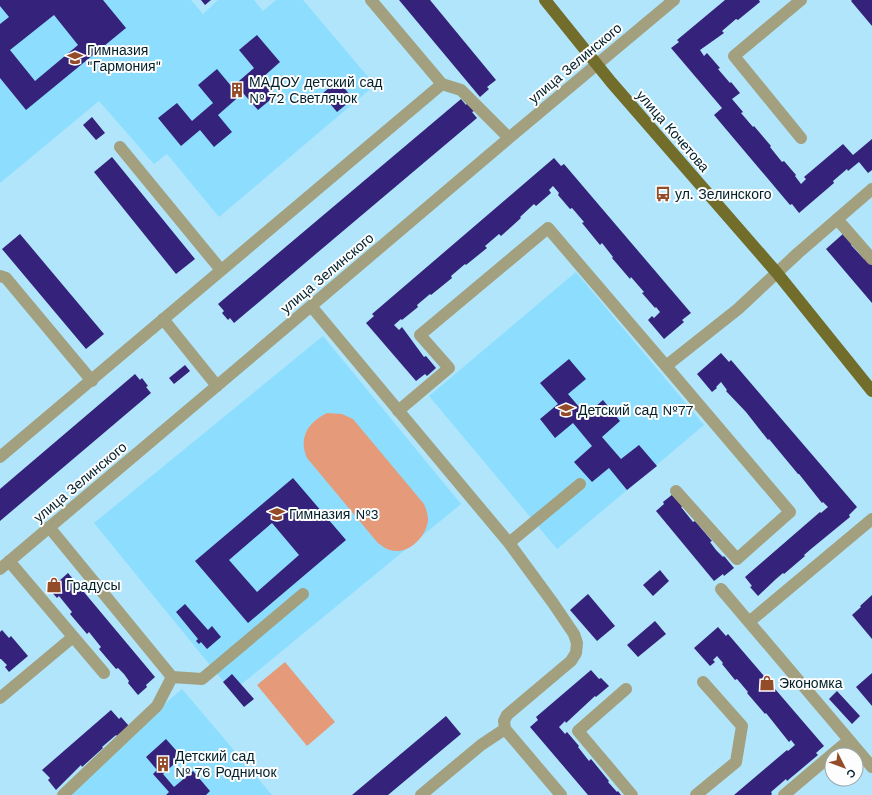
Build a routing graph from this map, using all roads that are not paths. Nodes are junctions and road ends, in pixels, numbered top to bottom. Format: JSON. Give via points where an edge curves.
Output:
{"nodes":[{"id":1,"x":371,"y":0,"type":"edge"},
{"id":2,"x":545,"y":0,"type":"edge"},
{"id":3,"x":674,"y":0,"type":"edge"},
{"id":4,"x":801,"y":0,"type":"edge"},
{"id":5,"x":597,"y":65,"type":"junction"},
{"id":6,"x":442,"y":84,"type":"junction"},
{"id":7,"x":509,"y":138,"type":"junction"},
{"id":8,"x":801,"y":138,"type":"dead end"},
{"id":9,"x":120,"y":147,"type":"dead end"},
{"id":10,"x":872,"y":189,"type":"edge"},
{"id":11,"x":837,"y":219,"type":"junction"},
{"id":12,"x":872,"y":259,"type":"edge"},
{"id":13,"x":221,"y":270,"type":"junction"},
{"id":14,"x":777,"y":273,"type":"junction"},
{"id":15,"x":0,"y":276,"type":"edge"},
{"id":16,"x":311,"y":306,"type":"junction"},
{"id":17,"x":163,"y":319,"type":"junction"},
{"id":18,"x":666,"y":366,"type":"junction"},
{"id":19,"x":92,"y":381,"type":"junction"},
{"id":20,"x":217,"y":386,"type":"junction"},
{"id":21,"x":872,"y":391,"type":"edge"},
{"id":22,"x":398,"y":410,"type":"junction"},
{"id":23,"x":0,"y":457,"type":"edge"},
{"id":24,"x":580,"y":484,"type":"dead end"},
{"id":25,"x":676,"y":491,"type":"dead end"},
{"id":26,"x":872,"y":519,"type":"edge"},
{"id":27,"x":49,"y":527,"type":"junction"},
{"id":28,"x":508,"y":543,"type":"junction"},
{"id":29,"x":4,"y":565,"type":"edge"},
{"id":30,"x":722,"y":589,"type":"dead end"},
{"id":31,"x":303,"y":594,"type":"dead end"},
{"id":32,"x":750,"y":622,"type":"junction"},
{"id":33,"x":73,"y":637,"type":"junction"},
{"id":34,"x":104,"y":673,"type":"dead end"},
{"id":35,"x":172,"y":678,"type":"junction"},
{"id":36,"x":702,"y":682,"type":"dead end"},
{"id":37,"x":626,"y":689,"type":"dead end"},
{"id":38,"x":0,"y":698,"type":"edge"},
{"id":39,"x":505,"y":729,"type":"junction"},
{"id":40,"x":849,"y":740,"type":"junction"},
{"id":41,"x":872,"y":767,"type":"edge"},
{"id":42,"x":63,"y":795,"type":"edge"},
{"id":43,"x":421,"y":795,"type":"edge"},
{"id":44,"x":561,"y":795,"type":"edge"},
{"id":45,"x":632,"y":795,"type":"edge"},
{"id":46,"x":696,"y":795,"type":"edge"},
{"id":47,"x":784,"y":795,"type":"edge"}],
"edges":[{"from":1,"to":6,"type":"street"},
{"from":2,"to":5,"type":"main road","name":"улица Кочетова"},
{"from":3,"to":5,"type":"street","name":"улица Зелинского"},
{"from":4,"to":8,"type":"street","via":[[734,56]]},
{"from":5,"to":7,"type":"street","name":"улица Зелинского"},
{"from":5,"to":14,"type":"main road","name":"улица Кочетова"},
{"from":6,"to":7,"type":"street","via":[[461,90]]},
{"from":6,"to":13,"type":"street"},
{"from":7,"to":16,"type":"street","name":"улица Зелинского"},
{"from":9,"to":13,"type":"street"},
{"from":10,"to":11,"type":"street"},
{"from":11,"to":12,"type":"street"},
{"from":11,"to":14,"type":"street"},
{"from":13,"to":17,"type":"street"},
{"from":14,"to":18,"type":"street","via":[[738,309]]},
{"from":14,"to":21,"type":"main road","name":"улица Кочетова"},
{"from":15,"to":19,"type":"street","via":[[6,278]]},
{"from":16,"to":20,"type":"street","name":"улица Зелинского"},
{"from":16,"to":22,"type":"street"},
{"from":17,"to":19,"type":"street"},
{"from":17,"to":20,"type":"street"},
{"from":18,"to":22,"type":"street","via":[[548,228],[420,335],[449,368]]},
{"from":18,"to":25,"type":"street","via":[[790,512],[737,559]]},
{"from":19,"to":23,"type":"street"},
{"from":20,"to":27,"type":"street","name":"улица Зелинского"},
{"from":22,"to":28,"type":"street"},
{"from":24,"to":28,"type":"street"},
{"from":26,"to":32,"type":"street"},
{"from":27,"to":29,"type":"street","name":"улица Зелинского"},
{"from":27,"to":35,"type":"street"},
{"from":28,"to":39,"type":"street","via":[[553,603],[577,642],[576,653],[571,661],[507,715],[504,721]]},
{"from":29,"to":33,"type":"street"},
{"from":30,"to":32,"type":"street"},
{"from":31,"to":35,"type":"street","via":[[202,679]]},
{"from":32,"to":40,"type":"street"},
{"from":33,"to":34,"type":"street"},
{"from":33,"to":38,"type":"street"},
{"from":35,"to":42,"type":"street","via":[[157,706],[145,719]]},
{"from":36,"to":46,"type":"street","via":[[742,726],[736,762]]},
{"from":37,"to":45,"type":"street","via":[[578,731]]},
{"from":39,"to":43,"type":"street","via":[[481,745]]},
{"from":39,"to":44,"type":"street"},
{"from":40,"to":41,"type":"street"},
{"from":40,"to":47,"type":"street"}]}
